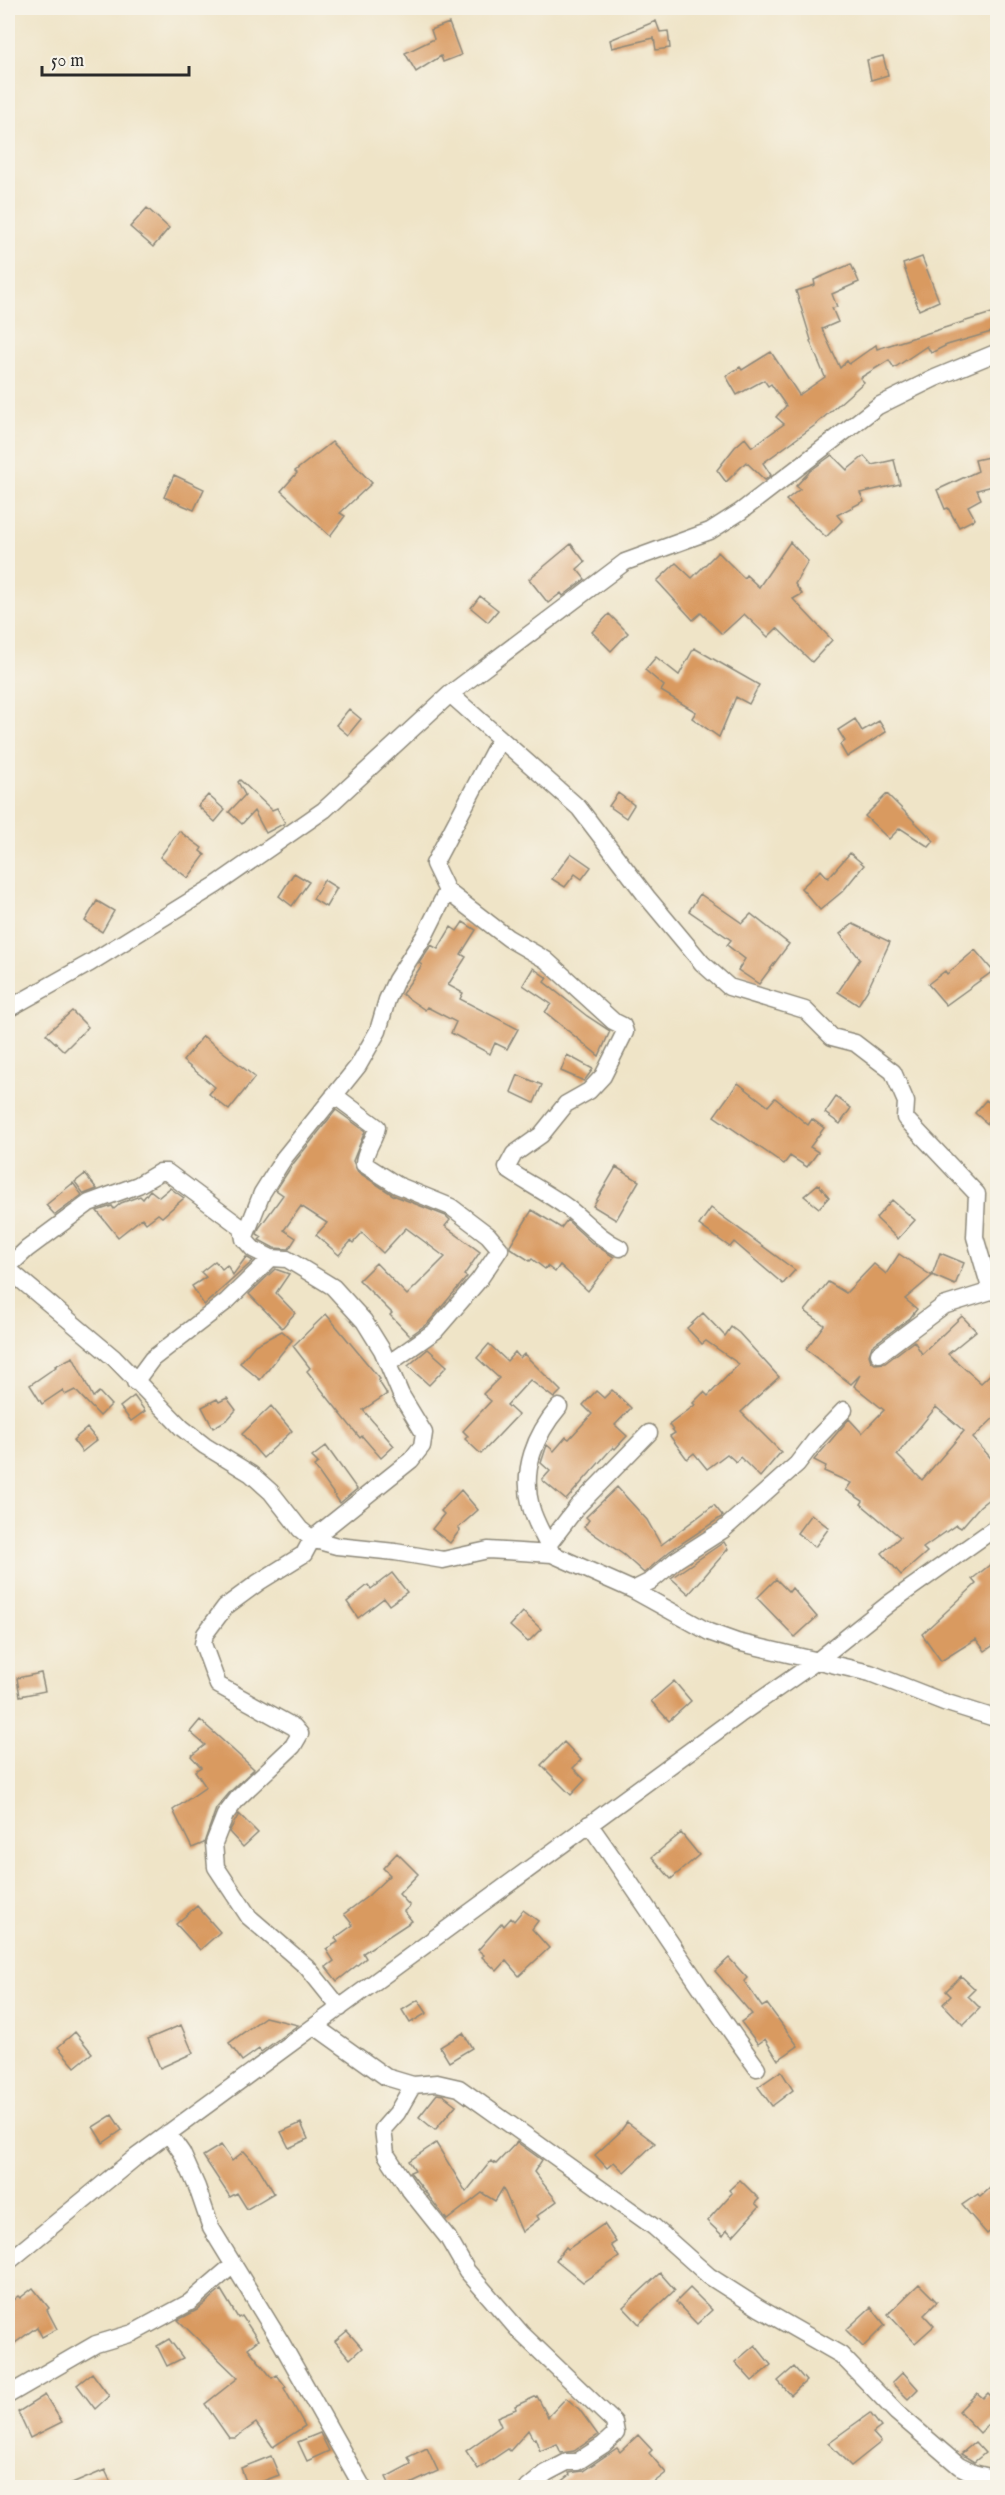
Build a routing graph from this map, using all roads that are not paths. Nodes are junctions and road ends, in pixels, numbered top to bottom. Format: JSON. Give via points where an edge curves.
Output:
{"nodes":[{"id":1,"x":998,"y":351,"type":"edge"},
{"id":2,"x":450,"y":694,"type":"junction"},
{"id":3,"x":500,"y":739,"type":"junction"},
{"id":4,"x":447,"y":891,"type":"junction"},
{"id":5,"x":8,"y":1009,"type":"edge"},
{"id":6,"x":334,"y":1095,"type":"junction"},
{"id":7,"x":244,"y":1239,"type":"junction"},
{"id":8,"x":620,"y":1248,"type":"dead end"},
{"id":9,"x":271,"y":1258,"type":"junction"},
{"id":10,"x":8,"y":1268,"type":"edge"},
{"id":11,"x":994,"y":1291,"type":"edge"},
{"id":12,"x":879,"y":1354,"type":"dead end"},
{"id":13,"x":388,"y":1364,"type":"junction"},
{"id":14,"x":135,"y":1382,"type":"junction"},
{"id":15,"x":559,"y":1407,"type":"dead end"},
{"id":16,"x":844,"y":1410,"type":"dead end"},
{"id":17,"x":649,"y":1433,"type":"dead end"},
{"id":18,"x":998,"y":1526,"type":"edge"},
{"id":19,"x":312,"y":1539,"type":"junction"},
{"id":20,"x":550,"y":1549,"type":"junction"},
{"id":21,"x":633,"y":1590,"type":"junction"},
{"id":22,"x":818,"y":1661,"type":"junction"},
{"id":23,"x":998,"y":1719,"type":"edge"},
{"id":24,"x":589,"y":1824,"type":"junction"},
{"id":25,"x":340,"y":2008,"type":"junction"},
{"id":26,"x":316,"y":2026,"type":"junction"},
{"id":27,"x":757,"y":2068,"type":"dead end"},
{"id":28,"x":413,"y":2085,"type":"junction"},
{"id":29,"x":168,"y":2133,"type":"junction"},
{"id":30,"x":8,"y":2262,"type":"edge"},
{"id":31,"x":233,"y":2265,"type":"junction"},
{"id":32,"x":8,"y":2395,"type":"edge"},
{"id":33,"x":998,"y":2484,"type":"edge"},
{"id":34,"x":363,"y":2487,"type":"edge"},
{"id":35,"x":528,"y":2487,"type":"edge"}],
"edges":[{"from":1,"to":2,"type":"street","via":[[878,406],[710,531],[625,562]]},
{"from":2,"to":3,"type":"street"},
{"from":2,"to":5,"type":"street","via":[[324,810],[216,885]]},
{"from":3,"to":4,"type":"street","via":[[434,864]]},
{"from":3,"to":11,"type":"street","via":[[579,808],[702,963],[729,987],[805,1010],[832,1037],[855,1043],[893,1072],[906,1102],[905,1118],[976,1194],[975,1237]]},
{"from":4,"to":6,"type":"street","via":[[396,980],[378,1031]]},
{"from":4,"to":8,"type":"street","via":[[508,938],[546,960],[623,1026],[625,1032],[603,1076],[589,1091],[566,1104],[542,1135],[514,1154],[507,1167],[568,1208],[605,1241]]},
{"from":6,"to":7,"type":"street","via":[[262,1193]]},
{"from":6,"to":13,"type":"street","via":[[377,1127],[364,1164],[397,1185],[451,1207],[500,1249],[435,1331]]},
{"from":7,"to":9,"type":"street"},
{"from":7,"to":10,"type":"street","via":[[242,1228],[222,1212],[167,1172],[160,1172],[138,1185],[89,1203]]},
{"from":9,"to":13,"type":"street","via":[[287,1259],[333,1287],[364,1321]]},
{"from":9,"to":14,"type":"street","via":[[227,1301],[152,1359]]},
{"from":10,"to":14,"type":"street","via":[[114,1358]]},
{"from":11,"to":12,"type":"street","via":[[943,1306]]},
{"from":13,"to":19,"type":"street","via":[[424,1433],[422,1446],[411,1460]]},
{"from":14,"to":19,"type":"street","via":[[182,1428],[251,1474]]},
{"from":15,"to":20,"type":"street","via":[[543,1426],[527,1468],[531,1507]]},
{"from":16,"to":21,"type":"street","via":[[796,1464],[723,1530]]},
{"from":17,"to":20,"type":"street","via":[[577,1507]]},
{"from":18,"to":22,"type":"street","via":[[891,1602]]},
{"from":19,"to":20,"type":"street","via":[[443,1560],[488,1550]]},
{"from":19,"to":25,"type":"street","via":[[304,1554],[225,1607],[205,1634],[203,1644],[218,1685],[300,1734],[293,1746],[238,1798],[225,1815],[214,1843],[216,1867],[249,1917],[307,1967]]},
{"from":20,"to":21,"type":"street"},
{"from":21,"to":22,"type":"street","via":[[709,1632]]},
{"from":22,"to":23,"type":"street","via":[[870,1673]]},
{"from":22,"to":24,"type":"street"},
{"from":24,"to":25,"type":"street"},
{"from":24,"to":27,"type":"street"},
{"from":25,"to":26,"type":"street"},
{"from":26,"to":28,"type":"street","via":[[386,2077]]},
{"from":26,"to":29,"type":"street"},
{"from":28,"to":33,"type":"street","via":[[459,2088],[654,2227],[708,2276],[841,2355],[896,2412],[959,2466],[993,2478]]},
{"from":28,"to":35,"type":"street","via":[[383,2129],[386,2154],[467,2271],[522,2333],[614,2422],[616,2433],[603,2445],[577,2462],[567,2462],[546,2473]]},
{"from":29,"to":30,"type":"street"},
{"from":29,"to":31,"type":"street","via":[[182,2153],[210,2228]]},
{"from":31,"to":32,"type":"street","via":[[190,2302],[134,2332],[96,2344]]},
{"from":31,"to":34,"type":"street"}]}
